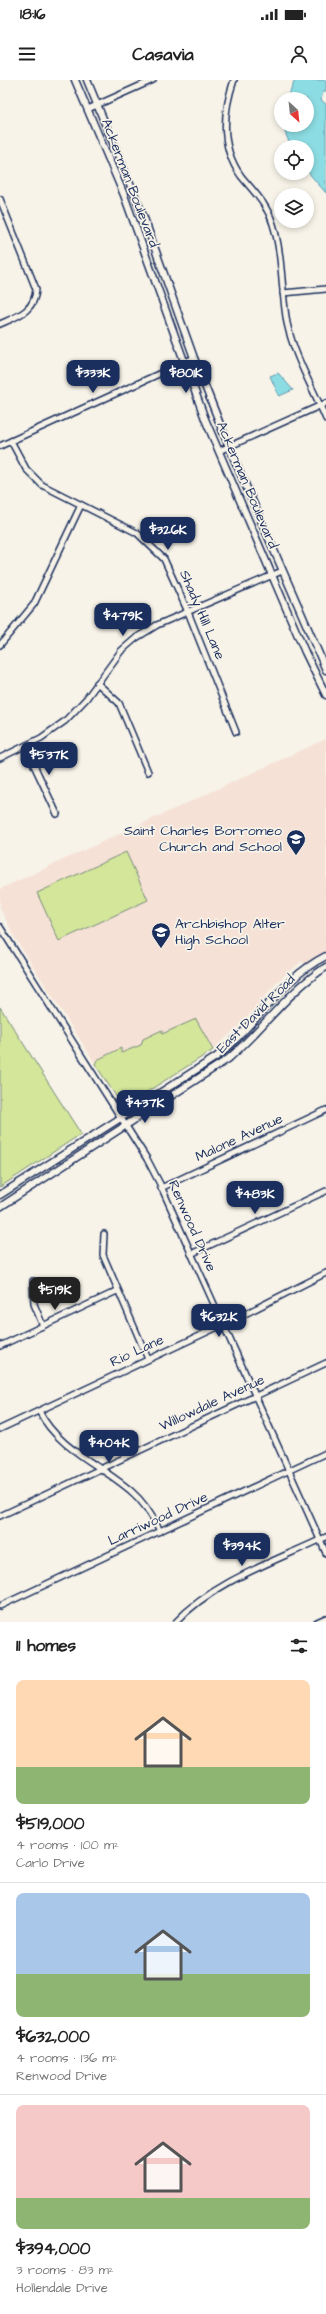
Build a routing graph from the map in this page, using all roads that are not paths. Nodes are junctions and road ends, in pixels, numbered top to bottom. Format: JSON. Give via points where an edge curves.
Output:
{"nodes":[{"id":1,"x":76,"y":80,"type":"edge"},
{"id":2,"x":87,"y":80,"type":"edge"},
{"id":3,"x":153,"y":80,"type":"edge"},
{"id":4,"x":234,"y":80,"type":"edge"},
{"id":5,"x":97,"y":105,"type":"junction"},
{"id":6,"x":88,"y":109,"type":"junction"},
{"id":7,"x":0,"y":200,"type":"edge"},
{"id":8,"x":326,"y":289,"type":"edge"},
{"id":9,"x":283,"y":293,"type":"junction"},
{"id":10,"x":0,"y":324,"type":"edge"},
{"id":11,"x":194,"y":358,"type":"junction"},
{"id":12,"x":184,"y":363,"type":"junction"},
{"id":13,"x":326,"y":403,"type":"edge"},
{"id":14,"x":320,"y":405,"type":"junction"},
{"id":15,"x":326,"y":419,"type":"edge"},
{"id":16,"x":11,"y":441,"type":"junction"},
{"id":17,"x":0,"y":446,"type":"edge"},
{"id":18,"x":229,"y":447,"type":"junction"},
{"id":19,"x":219,"y":451,"type":"junction"},
{"id":20,"x":81,"y":505,"type":"junction"},
{"id":21,"x":282,"y":571,"type":"junction"},
{"id":22,"x":272,"y":575,"type":"junction"},
{"id":23,"x":188,"y":612,"type":"junction"},
{"id":24,"x":0,"y":645,"type":"edge"},
{"id":25,"x":326,"y":670,"type":"edge"},
{"id":26,"x":97,"y":683,"type":"junction"},
{"id":27,"x":325,"y":690,"type":"edge"},
{"id":28,"x":236,"y":732,"type":"dead end"},
{"id":29,"x":25,"y":746,"type":"junction"},
{"id":30,"x":0,"y":758,"type":"edge"},
{"id":31,"x":148,"y":772,"type":"dead end"},
{"id":32,"x":57,"y":814,"type":"dead end"},
{"id":33,"x":1,"y":930,"type":"edge"},
{"id":34,"x":326,"y":956,"type":"edge"},
{"id":35,"x":326,"y":967,"type":"edge"},
{"id":36,"x":326,"y":1110,"type":"edge"},
{"id":37,"x":121,"y":1118,"type":"junction"},
{"id":38,"x":125,"y":1126,"type":"junction"},
{"id":39,"x":161,"y":1188,"type":"junction"},
{"id":40,"x":326,"y":1191,"type":"edge"},
{"id":41,"x":0,"y":1195,"type":"edge"},
{"id":42,"x":0,"y":1207,"type":"edge"},
{"id":43,"x":104,"y":1234,"type":"dead end"},
{"id":44,"x":191,"y":1254,"type":"junction"},
{"id":45,"x":326,"y":1273,"type":"edge"},
{"id":46,"x":33,"y":1281,"type":"dead end"},
{"id":47,"x":117,"y":1291,"type":"junction"},
{"id":48,"x":222,"y":1324,"type":"junction"},
{"id":49,"x":43,"y":1326,"type":"junction"},
{"id":50,"x":0,"y":1346,"type":"edge"},
{"id":51,"x":148,"y":1359,"type":"junction"},
{"id":52,"x":326,"y":1363,"type":"edge"},
{"id":53,"x":256,"y":1396,"type":"junction"},
{"id":54,"x":39,"y":1411,"type":"junction"},
{"id":55,"x":0,"y":1429,"type":"edge"},
{"id":56,"x":326,"y":1453,"type":"edge"},
{"id":57,"x":101,"y":1469,"type":"junction"},
{"id":58,"x":289,"y":1470,"type":"junction"},
{"id":59,"x":0,"y":1516,"type":"edge"},
{"id":60,"x":160,"y":1530,"type":"junction"},
{"id":61,"x":326,"y":1537,"type":"edge"},
{"id":62,"x":320,"y":1540,"type":"junction"},
{"id":63,"x":326,"y":1553,"type":"edge"},
{"id":64,"x":0,"y":1606,"type":"edge"},
{"id":65,"x":326,"y":1618,"type":"edge"},
{"id":66,"x":176,"y":1622,"type":"edge"},
{"id":67,"x":317,"y":1622,"type":"edge"}],
"edges":[{"from":1,"to":6,"type":"street","name":"Ackerman Boulevard"},
{"from":2,"to":5,"type":"street","name":"Ackerman Boulevard"},
{"from":3,"to":5,"type":"street"},
{"from":4,"to":9,"type":"street","via":[[226,107],[227,145],[235,166],[259,195],[269,212],[278,243]]},
{"from":5,"to":6,"type":"street"},
{"from":5,"to":11,"type":"street","name":"Ackerman Boulevard","via":[[144,218]]},
{"from":6,"to":12,"type":"street","name":"Ackerman Boulevard","via":[[126,200]]},
{"from":7,"to":10,"type":"street","via":[[36,289],[34,301],[28,310]]},
{"from":8,"to":9,"type":"street"},
{"from":9,"to":14,"type":"street","via":[[291,338]]},
{"from":11,"to":12,"type":"street"},
{"from":11,"to":18,"type":"street","name":"Ackerman Boulevard"},
{"from":12,"to":16,"type":"street"},
{"from":12,"to":19,"type":"street","name":"Ackerman Boulevard"},
{"from":13,"to":14,"type":"street"},
{"from":14,"to":15,"type":"street"},
{"from":14,"to":18,"type":"street"},
{"from":16,"to":17,"type":"street"},
{"from":16,"to":20,"type":"street","name":"Shady Hill Lane","via":[[26,469],[38,481]]},
{"from":18,"to":19,"type":"street"},
{"from":18,"to":21,"type":"street","name":"Ackerman Boulevard"},
{"from":19,"to":22,"type":"street","name":"Ackerman Boulevard"},
{"from":20,"to":23,"type":"street","name":"Shady Hill Lane","via":[[124,525],[151,545],[170,570]]},
{"from":20,"to":24,"type":"street","via":[[34,604]]},
{"from":21,"to":22,"type":"street"},
{"from":21,"to":25,"type":"street","name":"Ackerman Boulevard"},
{"from":22,"to":23,"type":"street"},
{"from":22,"to":27,"type":"street","name":"Ackerman Boulevard"},
{"from":23,"to":26,"type":"street","via":[[157,625],[136,638],[121,651]]},
{"from":23,"to":28,"type":"street","name":"Shady Hill Lane"},
{"from":26,"to":29,"type":"street","via":[[64,721]]},
{"from":26,"to":31,"type":"street","via":[[119,703]]},
{"from":29,"to":30,"type":"street"},
{"from":29,"to":32,"type":"street"},
{"from":33,"to":37,"type":"street","name":"Renwood Drive"},
{"from":34,"to":37,"type":"street","name":"East David Road","via":[[293,979],[245,1032],[222,1053]]},
{"from":35,"to":38,"type":"street","name":"East David Road","via":[[295,990],[228,1060]]},
{"from":36,"to":39,"type":"street","name":"Malone Avenue"},
{"from":37,"to":38,"type":"street","name":"Renwood Drive"},
{"from":37,"to":41,"type":"street","name":"East David Road"},
{"from":38,"to":39,"type":"street","name":"Renwood Drive"},
{"from":38,"to":42,"type":"street","name":"East David Road"},
{"from":39,"to":44,"type":"street","name":"Renwood Drive"},
{"from":40,"to":44,"type":"street"},
{"from":43,"to":47,"type":"street","via":[[103,1255]]},
{"from":44,"to":48,"type":"street","name":"Renwood Drive"},
{"from":45,"to":48,"type":"street","name":"Rio Lane"},
{"from":46,"to":49,"type":"street","via":[[34,1304]]},
{"from":47,"to":49,"type":"street"},
{"from":47,"to":51,"type":"street"},
{"from":48,"to":51,"type":"street","name":"Rio Lane"},
{"from":48,"to":53,"type":"street","name":"Renwood Drive"},
{"from":49,"to":50,"type":"street"},
{"from":51,"to":54,"type":"street","name":"Rio Lane"},
{"from":52,"to":53,"type":"street","name":"Willowdale Avenue"},
{"from":53,"to":57,"type":"street","name":"Willowdale Avenue"},
{"from":53,"to":58,"type":"street","name":"Renwood Drive"},
{"from":54,"to":55,"type":"street","name":"Rio Lane"},
{"from":54,"to":57,"type":"street","via":[[53,1434]]},
{"from":56,"to":58,"type":"street","name":"Larriwood Drive"},
{"from":57,"to":59,"type":"street","name":"Willowdale Avenue"},
{"from":57,"to":60,"type":"street","via":[[141,1500]]},
{"from":58,"to":60,"type":"street","name":"Larriwood Drive"},
{"from":58,"to":62,"type":"street","name":"Renwood Drive"},
{"from":60,"to":64,"type":"street","name":"Larriwood Drive"},
{"from":61,"to":62,"type":"street"},
{"from":62,"to":63,"type":"street","name":"Renwood Drive"},
{"from":62,"to":66,"type":"street","via":[[217,1589],[192,1606]]},
{"from":65,"to":67,"type":"street"}]}
